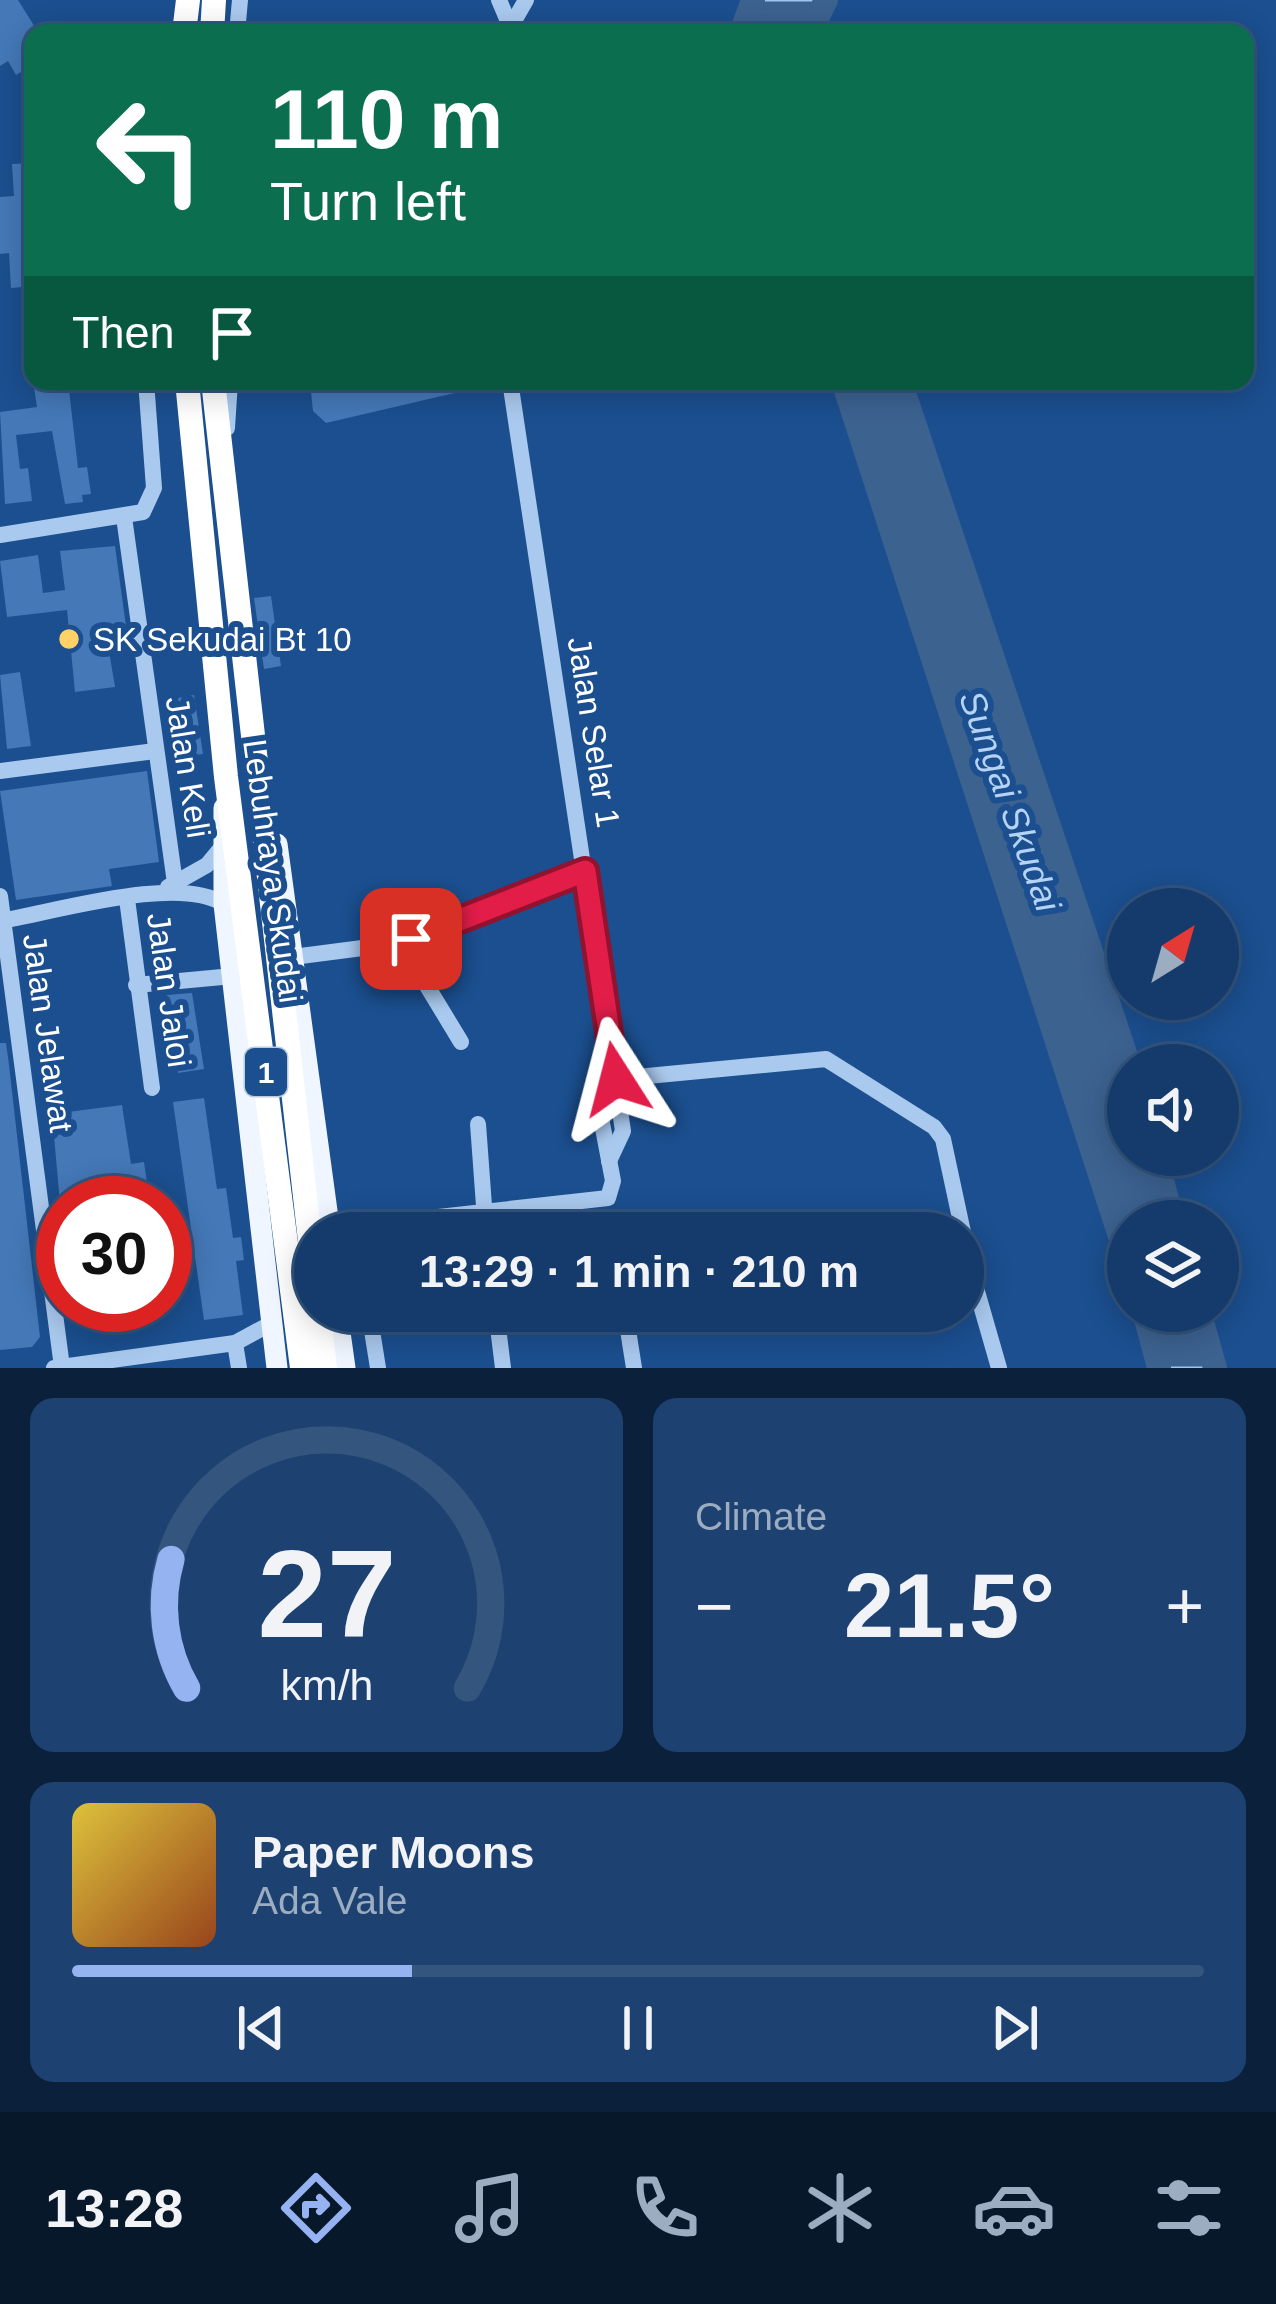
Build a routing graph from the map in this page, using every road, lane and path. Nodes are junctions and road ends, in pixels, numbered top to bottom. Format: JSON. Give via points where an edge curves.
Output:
{"nodes":[{"id":1,"x":147,"y":390,"type":"edge"},
{"id":2,"x":188,"y":390,"type":"edge"},
{"id":3,"x":213,"y":390,"type":"edge"},
{"id":4,"x":230,"y":390,"type":"edge"},
{"id":5,"x":511,"y":390,"type":"edge"},
{"id":6,"x":224,"y":506,"type":"junction"},
{"id":7,"x":124,"y":517,"type":"junction"},
{"id":8,"x":0,"y":535,"type":"edge"},
{"id":9,"x":248,"y":722,"type":"junction"},
{"id":10,"x":155,"y":752,"type":"junction"},
{"id":11,"x":0,"y":771,"type":"edge"},
{"id":12,"x":226,"y":777,"type":"junction"},
{"id":13,"x":220,"y":848,"type":"junction"},
{"id":14,"x":585,"y":871,"type":"junction"},
{"id":15,"x":175,"y":883,"type":"junction"},
{"id":16,"x":157,"y":893,"type":"junction"},
{"id":17,"x":0,"y":896,"type":"edge"},
{"id":18,"x":127,"y":899,"type":"junction"},
{"id":19,"x":224,"y":904,"type":"junction"},
{"id":20,"x":2,"y":921,"type":"edge"},
{"id":21,"x":401,"y":944,"type":"junction"},
{"id":22,"x":292,"y":957,"type":"junction"},
{"id":23,"x":232,"y":976,"type":"junction"},
{"id":24,"x":136,"y":986,"type":"junction"},
{"id":25,"x":460,"y":1042,"type":"dead end"},
{"id":26,"x":616,"y":1079,"type":"junction"},
{"id":27,"x":594,"y":1081,"type":"dead end"},
{"id":28,"x":152,"y":1088,"type":"dead end"},
{"id":29,"x":292,"y":1095,"type":"junction"},
{"id":30,"x":478,"y":1124,"type":"dead end"},
{"id":31,"x":609,"y":1161,"type":"junction"},
{"id":32,"x":306,"y":1212,"type":"edge"},
{"id":33,"x":322,"y":1212,"type":"edge"},
{"id":34,"x":324,"y":1212,"type":"edge"},
{"id":35,"x":484,"y":1212,"type":"joint"},
{"id":36,"x":274,"y":1322,"type":"junction"},
{"id":37,"x":330,"y":1332,"type":"edge"},
{"id":38,"x":337,"y":1332,"type":"edge"},
{"id":39,"x":372,"y":1332,"type":"edge"},
{"id":40,"x":499,"y":1332,"type":"edge"},
{"id":41,"x":628,"y":1332,"type":"edge"},
{"id":42,"x":235,"y":1343,"type":"junction"},
{"id":43,"x":276,"y":1362,"type":"edge"},
{"id":44,"x":62,"y":1366,"type":"edge"},
{"id":45,"x":51,"y":1368,"type":"edge"},
{"id":46,"x":239,"y":1368,"type":"edge"},
{"id":47,"x":302,"y":1368,"type":"edge"},
{"id":48,"x":325,"y":1368,"type":"edge"},
{"id":49,"x":345,"y":1368,"type":"edge"},
{"id":50,"x":378,"y":1368,"type":"edge"},
{"id":51,"x":503,"y":1368,"type":"edge"},
{"id":52,"x":634,"y":1368,"type":"edge"},
{"id":53,"x":999,"y":1368,"type":"edge"}],
"edges":[{"from":1,"to":7,"type":"street","via":[[154,488],[143,512]]},
{"from":2,"to":12,"type":"highway","name":"Lebuhraya Skudai","number":"1"},
{"from":3,"to":6,"type":"highway","name":"Lebuhraya Skudai","number":"1"},
{"from":4,"to":6,"type":"street"},
{"from":5,"to":14,"type":"street","name":"Jalan Selar 1"},
{"from":6,"to":9,"type":"highway","name":"Lebuhraya Skudai","number":"1"},
{"from":7,"to":8,"type":"street"},
{"from":7,"to":10,"type":"street","name":"Jalan Keli"},
{"from":9,"to":22,"type":"main road","via":[[267,774]]},
{"from":9,"to":29,"type":"highway","name":"Lebuhraya Skudai","number":"1"},
{"from":10,"to":11,"type":"street"},
{"from":10,"to":15,"type":"street","name":"Jalan Keli"},
{"from":12,"to":13,"type":"main road"},
{"from":12,"to":47,"type":"highway","name":"Lebuhraya Skudai","number":"1"},
{"from":13,"to":15,"type":"street","via":[[207,866]]},
{"from":13,"to":19,"type":"main road"},
{"from":14,"to":21,"type":"street"},
{"from":14,"to":26,"type":"street","name":"Jalan Selar 1"},
{"from":15,"to":16,"type":"street"},
{"from":16,"to":18,"type":"street"},
{"from":16,"to":19,"type":"street","via":[[207,894]]},
{"from":17,"to":20,"type":"street","name":"Jalan Jelawat"},
{"from":18,"to":20,"type":"street"},
{"from":18,"to":24,"type":"street","name":"Jalan Jaloi"},
{"from":19,"to":23,"type":"main road"},
{"from":20,"to":44,"type":"street","name":"Jalan Jelawat"},
{"from":21,"to":22,"type":"street"},
{"from":21,"to":25,"type":"street"},
{"from":22,"to":34,"type":"main road"},
{"from":23,"to":24,"type":"street"},
{"from":23,"to":36,"type":"main road"},
{"from":24,"to":28,"type":"street","name":"Jalan Jaloi"},
{"from":26,"to":31,"type":"street","name":"Jalan Selar 1","via":[[622,1131]]},
{"from":26,"to":53,"type":"street","via":[[826,1059],[934,1127],[944,1139]]},
{"from":27,"to":31,"type":"street"},
{"from":29,"to":32,"type":"highway","name":"Lebuhraya Skudai","number":"1"},
{"from":29,"to":33,"type":"highway"},
{"from":30,"to":35,"type":"street"},
{"from":31,"to":35,"type":"street","via":[[608,1198]]},
{"from":36,"to":42,"type":"street"},
{"from":36,"to":43,"type":"main road"},
{"from":37,"to":48,"type":"highway"},
{"from":38,"to":49,"type":"main road"},
{"from":39,"to":50,"type":"street"},
{"from":40,"to":51,"type":"street"},
{"from":41,"to":52,"type":"street"},
{"from":42,"to":43,"type":"street"},
{"from":42,"to":44,"type":"street"},
{"from":42,"to":46,"type":"street"},
{"from":44,"to":45,"type":"street"}]}
